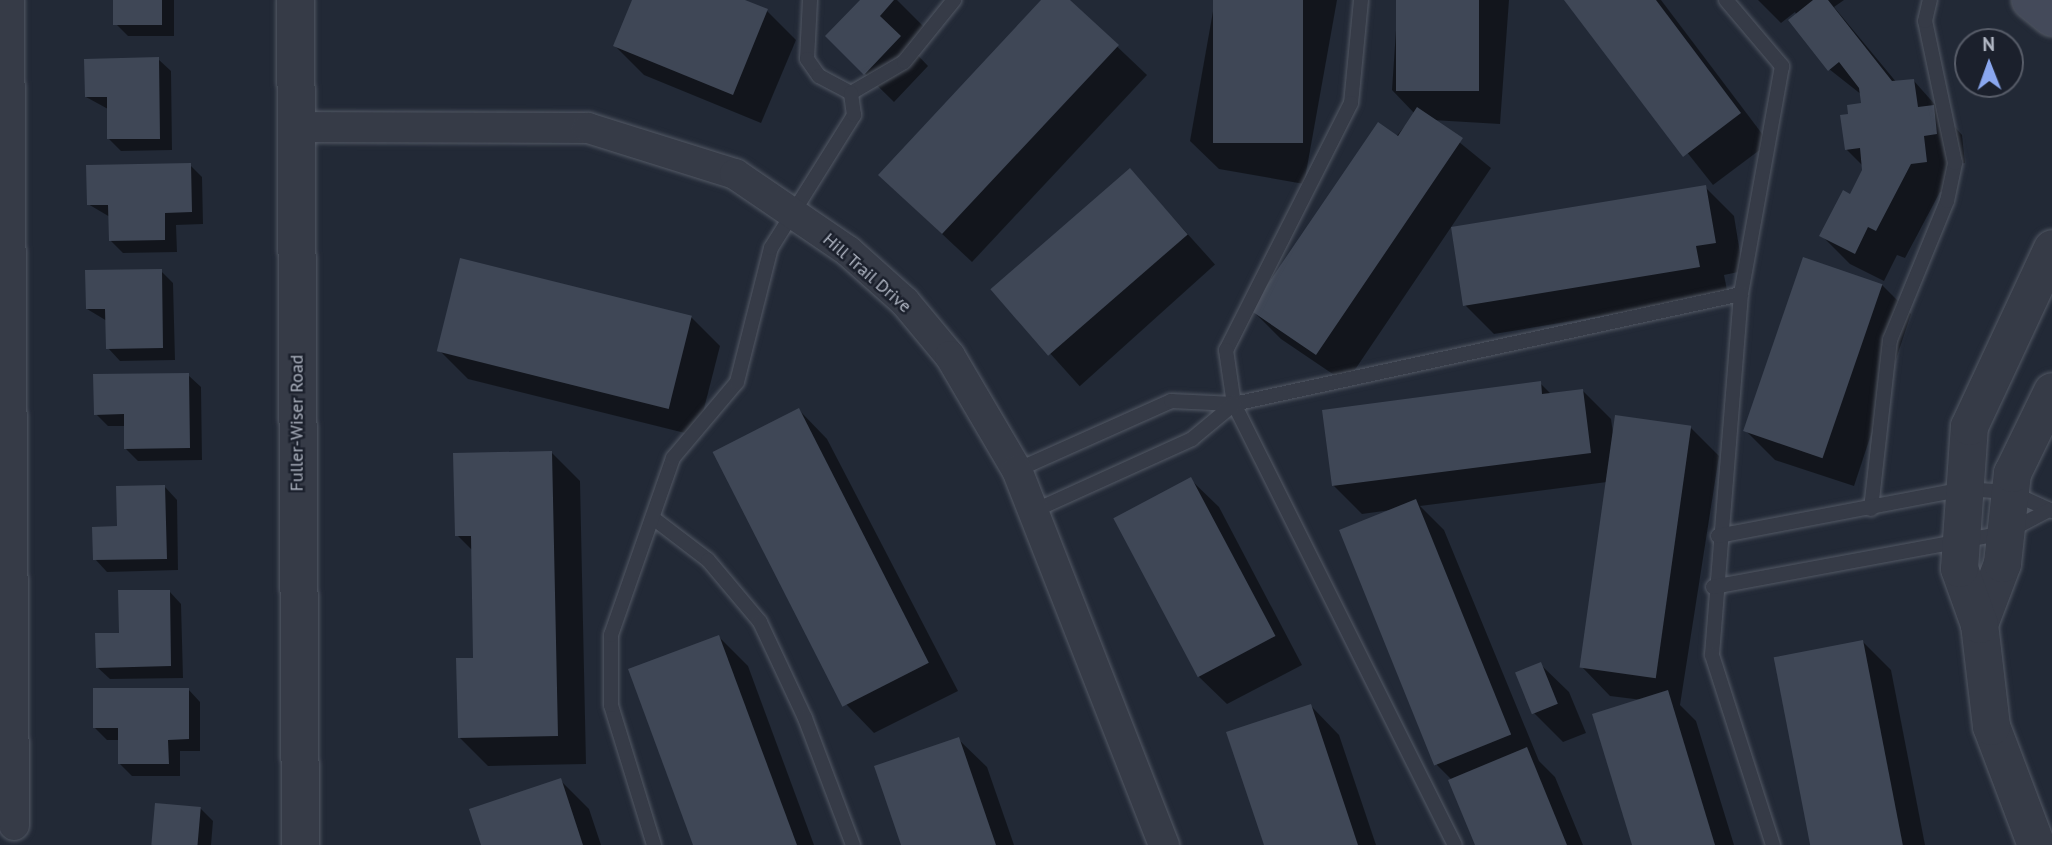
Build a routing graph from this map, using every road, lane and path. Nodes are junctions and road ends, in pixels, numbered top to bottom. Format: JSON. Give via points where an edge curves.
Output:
{"nodes":[{"id":1,"x":9,"y":0,"type":"edge"},
{"id":2,"x":295,"y":0,"type":"edge"},
{"id":3,"x":810,"y":0,"type":"edge"},
{"id":4,"x":954,"y":0,"type":"edge"},
{"id":5,"x":1361,"y":0,"type":"edge"},
{"id":6,"x":1726,"y":0,"type":"edge"},
{"id":7,"x":1930,"y":0,"type":"edge"},
{"id":8,"x":2031,"y":0,"type":"edge"},
{"id":9,"x":2052,"y":17,"type":"edge"},
{"id":10,"x":852,"y":93,"type":"junction"},
{"id":11,"x":295,"y":127,"type":"junction"},
{"id":12,"x":790,"y":210,"type":"junction"},
{"id":13,"x":2052,"y":248,"type":"edge"},
{"id":14,"x":1741,"y":294,"type":"junction"},
{"id":15,"x":2052,"y":391,"type":"edge"},
{"id":16,"x":1234,"y":404,"type":"junction"},
{"id":17,"x":8,"y":436,"type":"edge"},
{"id":18,"x":1017,"y":470,"type":"junction"},
{"id":19,"x":1964,"y":489,"type":"junction"},
{"id":20,"x":2010,"y":492,"type":"junction"},
{"id":21,"x":1038,"y":509,"type":"junction"},
{"id":22,"x":1871,"y":509,"type":"junction"},
{"id":23,"x":2050,"y":511,"type":"edge"},
{"id":24,"x":653,"y":518,"type":"junction"},
{"id":25,"x":2005,"y":533,"type":"junction"},
{"id":26,"x":1718,"y":536,"type":"junction"},
{"id":27,"x":1960,"y":543,"type":"junction"},
{"id":28,"x":1713,"y":587,"type":"junction"},
{"id":29,"x":1979,"y":624,"type":"junction"},
{"id":30,"x":14,"y":825,"type":"dead end"},
{"id":31,"x":300,"y":845,"type":"edge"},
{"id":32,"x":654,"y":845,"type":"edge"},
{"id":33,"x":853,"y":845,"type":"edge"},
{"id":34,"x":1164,"y":845,"type":"edge"},
{"id":35,"x":1455,"y":845,"type":"edge"},
{"id":36,"x":1773,"y":845,"type":"edge"},
{"id":37,"x":2036,"y":845,"type":"edge"}],
"edges":[{"from":1,"to":17,"type":"street"},
{"from":2,"to":11,"type":"street","name":"Fuller-Wiser Road"},
{"from":3,"to":10,"type":"lane","via":[[807,59],[819,76]]},
{"from":4,"to":10,"type":"lane","via":[[904,62]]},
{"from":5,"to":16,"type":"lane","via":[[1351,103],[1226,349]]},
{"from":6,"to":14,"type":"lane","via":[[1782,66]]},
{"from":7,"to":22,"type":"lane","via":[[1925,21],[1955,163],[1947,201],[1890,340]]},
{"from":8,"to":9,"type":"main road"},
{"from":10,"to":12,"type":"lane","via":[[854,115]]},
{"from":11,"to":12,"type":"street","name":"Hill Trail Drive","via":[[588,128],[735,174]]},
{"from":11,"to":31,"type":"street","name":"Fuller-Wiser Road"},
{"from":12,"to":18,"type":"street","name":"Hill Trail Drive","via":[[905,302],[950,356]]},
{"from":12,"to":24,"type":"lane","via":[[761,273],[737,382],[673,458]]},
{"from":13,"to":19,"type":"street","via":[[1969,426]]},
{"from":14,"to":16,"type":"lane"},
{"from":14,"to":26,"type":"lane"},
{"from":15,"to":20,"type":"street","via":[[2024,444]]},
{"from":16,"to":18,"type":"lane","via":[[1171,401]]},
{"from":16,"to":21,"type":"lane","via":[[1192,439]]},
{"from":16,"to":35,"type":"lane"},
{"from":17,"to":30,"type":"street"},
{"from":18,"to":21,"type":"street","name":"Hill Trail Drive"},
{"from":19,"to":20,"type":"lane"},
{"from":19,"to":22,"type":"lane"},
{"from":19,"to":27,"type":"street"},
{"from":20,"to":23,"type":"lane"},
{"from":20,"to":25,"type":"street"},
{"from":21,"to":34,"type":"street","name":"Hill Trail Drive"},
{"from":22,"to":26,"type":"lane"},
{"from":23,"to":25,"type":"lane"},
{"from":24,"to":32,"type":"lane","via":[[625,586],[606,670]]},
{"from":24,"to":33,"type":"lane","via":[[708,559],[760,622],[805,718]]},
{"from":25,"to":27,"type":"lane"},
{"from":25,"to":29,"type":"street","via":[[2002,563]]},
{"from":26,"to":28,"type":"lane"},
{"from":27,"to":28,"type":"lane"},
{"from":27,"to":29,"type":"street","via":[[1959,568]]},
{"from":28,"to":36,"type":"lane","via":[[1712,655]]},
{"from":29,"to":37,"type":"street","via":[[1991,726]]}]}
